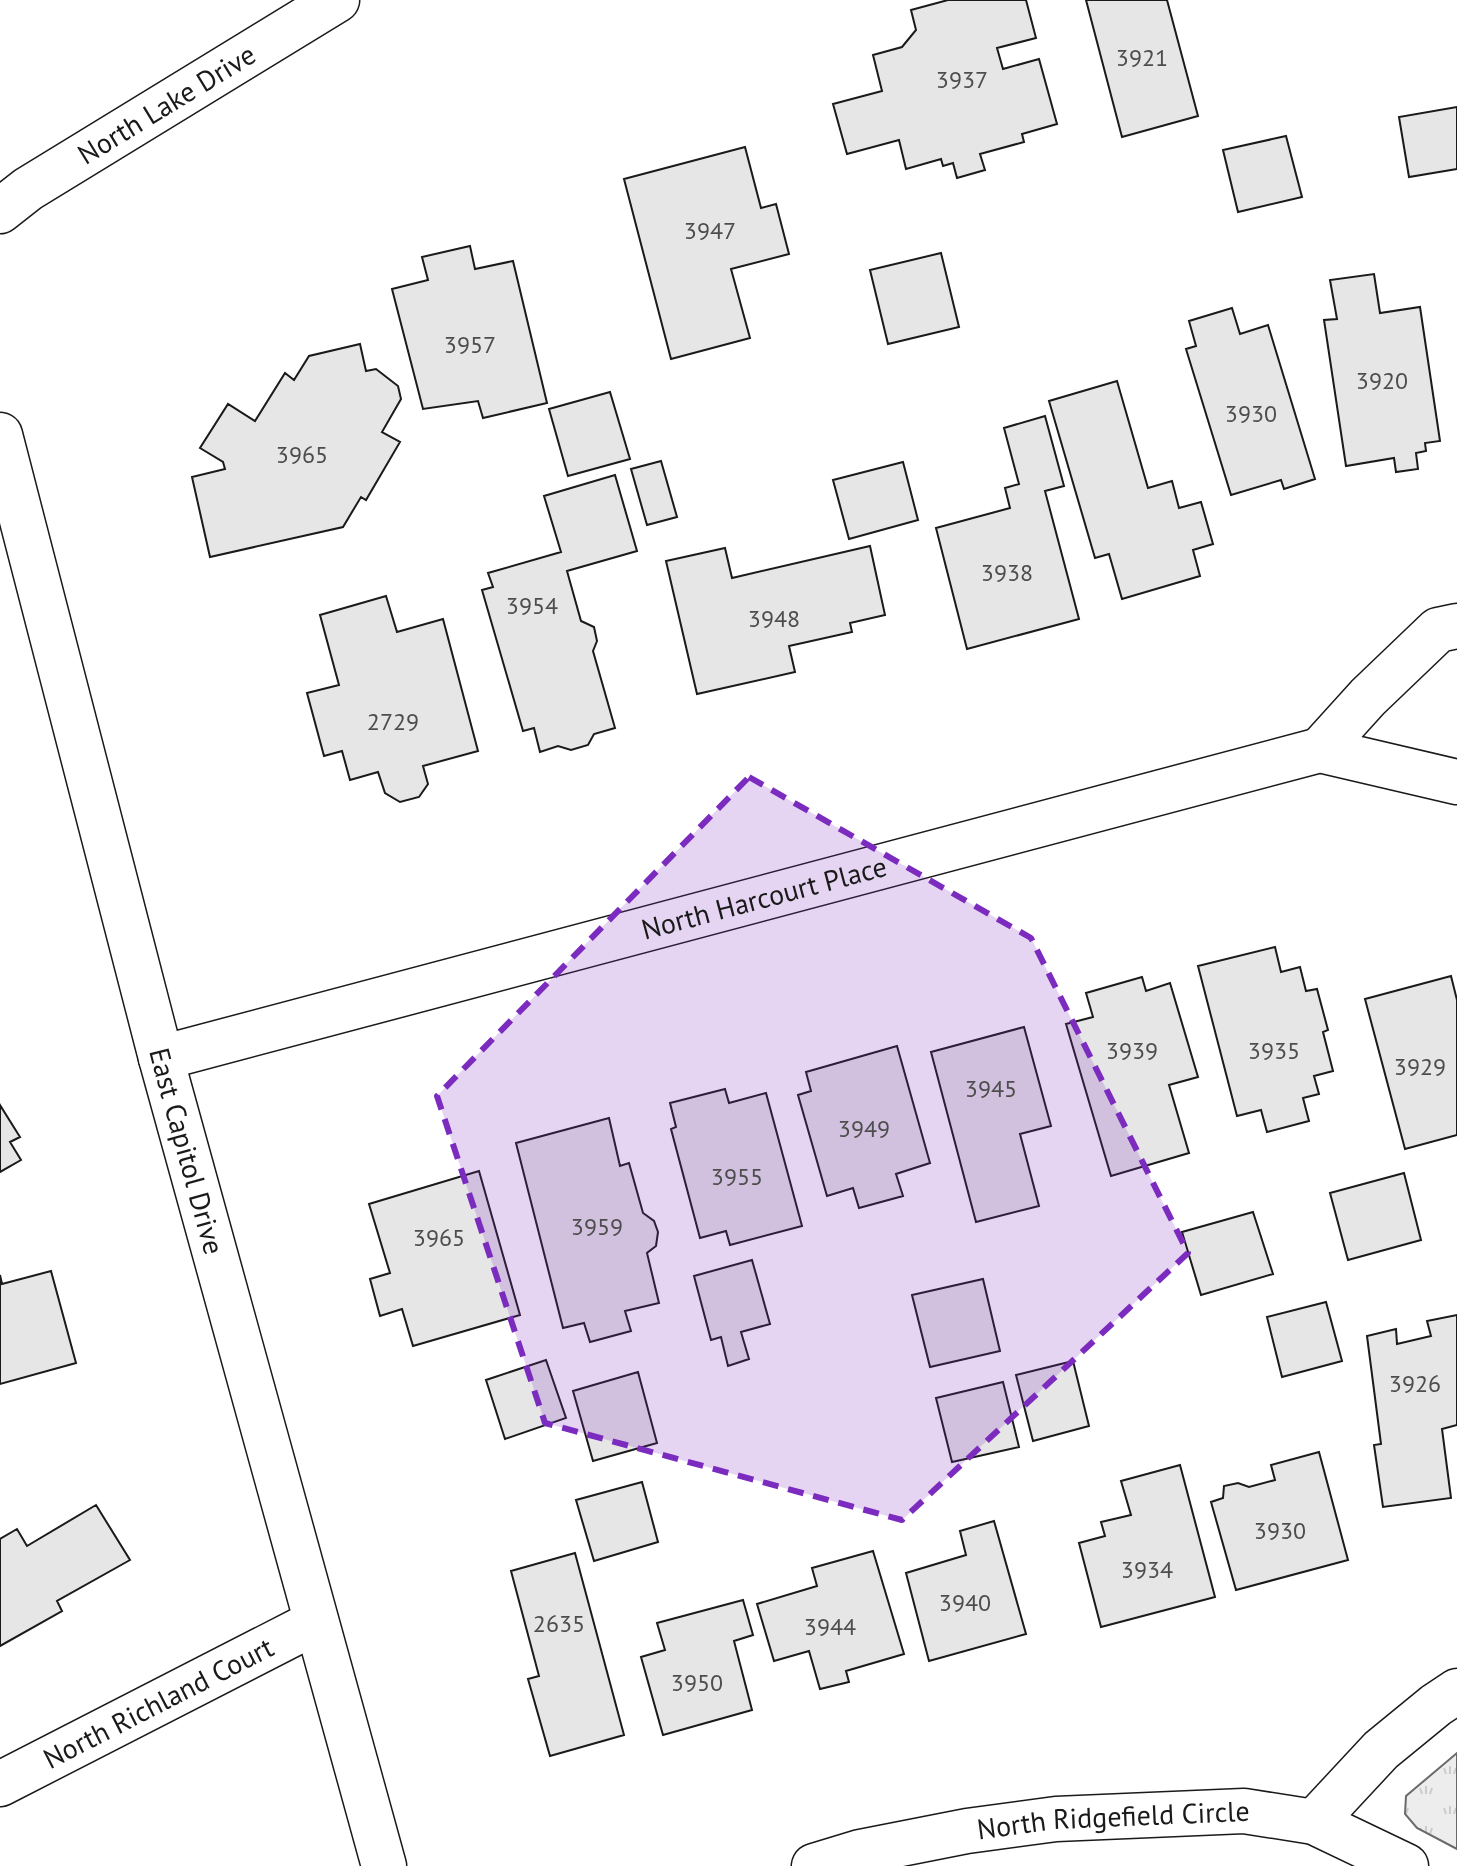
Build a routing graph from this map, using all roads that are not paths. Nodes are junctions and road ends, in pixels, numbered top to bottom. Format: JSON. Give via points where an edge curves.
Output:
{"nodes":[{"id":1,"x":337,"y":0,"type":"edge"},
{"id":2,"x":0,"y":211,"type":"edge"},
{"id":3,"x":0,"y":435,"type":"edge"},
{"id":4,"x":1457,"y":626,"type":"edge"},
{"id":5,"x":1320,"y":750,"type":"junction"},
{"id":6,"x":1457,"y":782,"type":"edge"},
{"id":7,"x":161,"y":1058,"type":"junction"},
{"id":8,"x":316,"y":1622,"type":"junction"},
{"id":9,"x":1457,"y":1691,"type":"edge"},
{"id":10,"x":0,"y":1784,"type":"edge"},
{"id":11,"x":1314,"y":1822,"type":"junction"},
{"id":12,"x":384,"y":1866,"type":"edge"},
{"id":13,"x":814,"y":1866,"type":"edge"},
{"id":14,"x":1406,"y":1866,"type":"edge"}],
"edges":[{"from":1,"to":2,"type":"street","name":"North Lake Drive"},
{"from":3,"to":7,"type":"street","name":"East Capitol Drive"},
{"from":4,"to":5,"type":"street","via":[[1438,630]]},
{"from":5,"to":6,"type":"street","name":"North Harcourt Place"},
{"from":5,"to":7,"type":"street","name":"North Harcourt Place"},
{"from":7,"to":8,"type":"street","name":"East Capitol Drive"},
{"from":8,"to":10,"type":"street","name":"North Richland Court"},
{"from":8,"to":12,"type":"street","name":"East Capitol Drive"},
{"from":9,"to":11,"type":"street","via":[[1381,1750]]},
{"from":11,"to":13,"type":"street","name":"North Ridgefield Circle","via":[[1244,1811],[1056,1819],[967,1831]]},
{"from":11,"to":14,"type":"street","name":"North Ridgefield Circle"}]}
